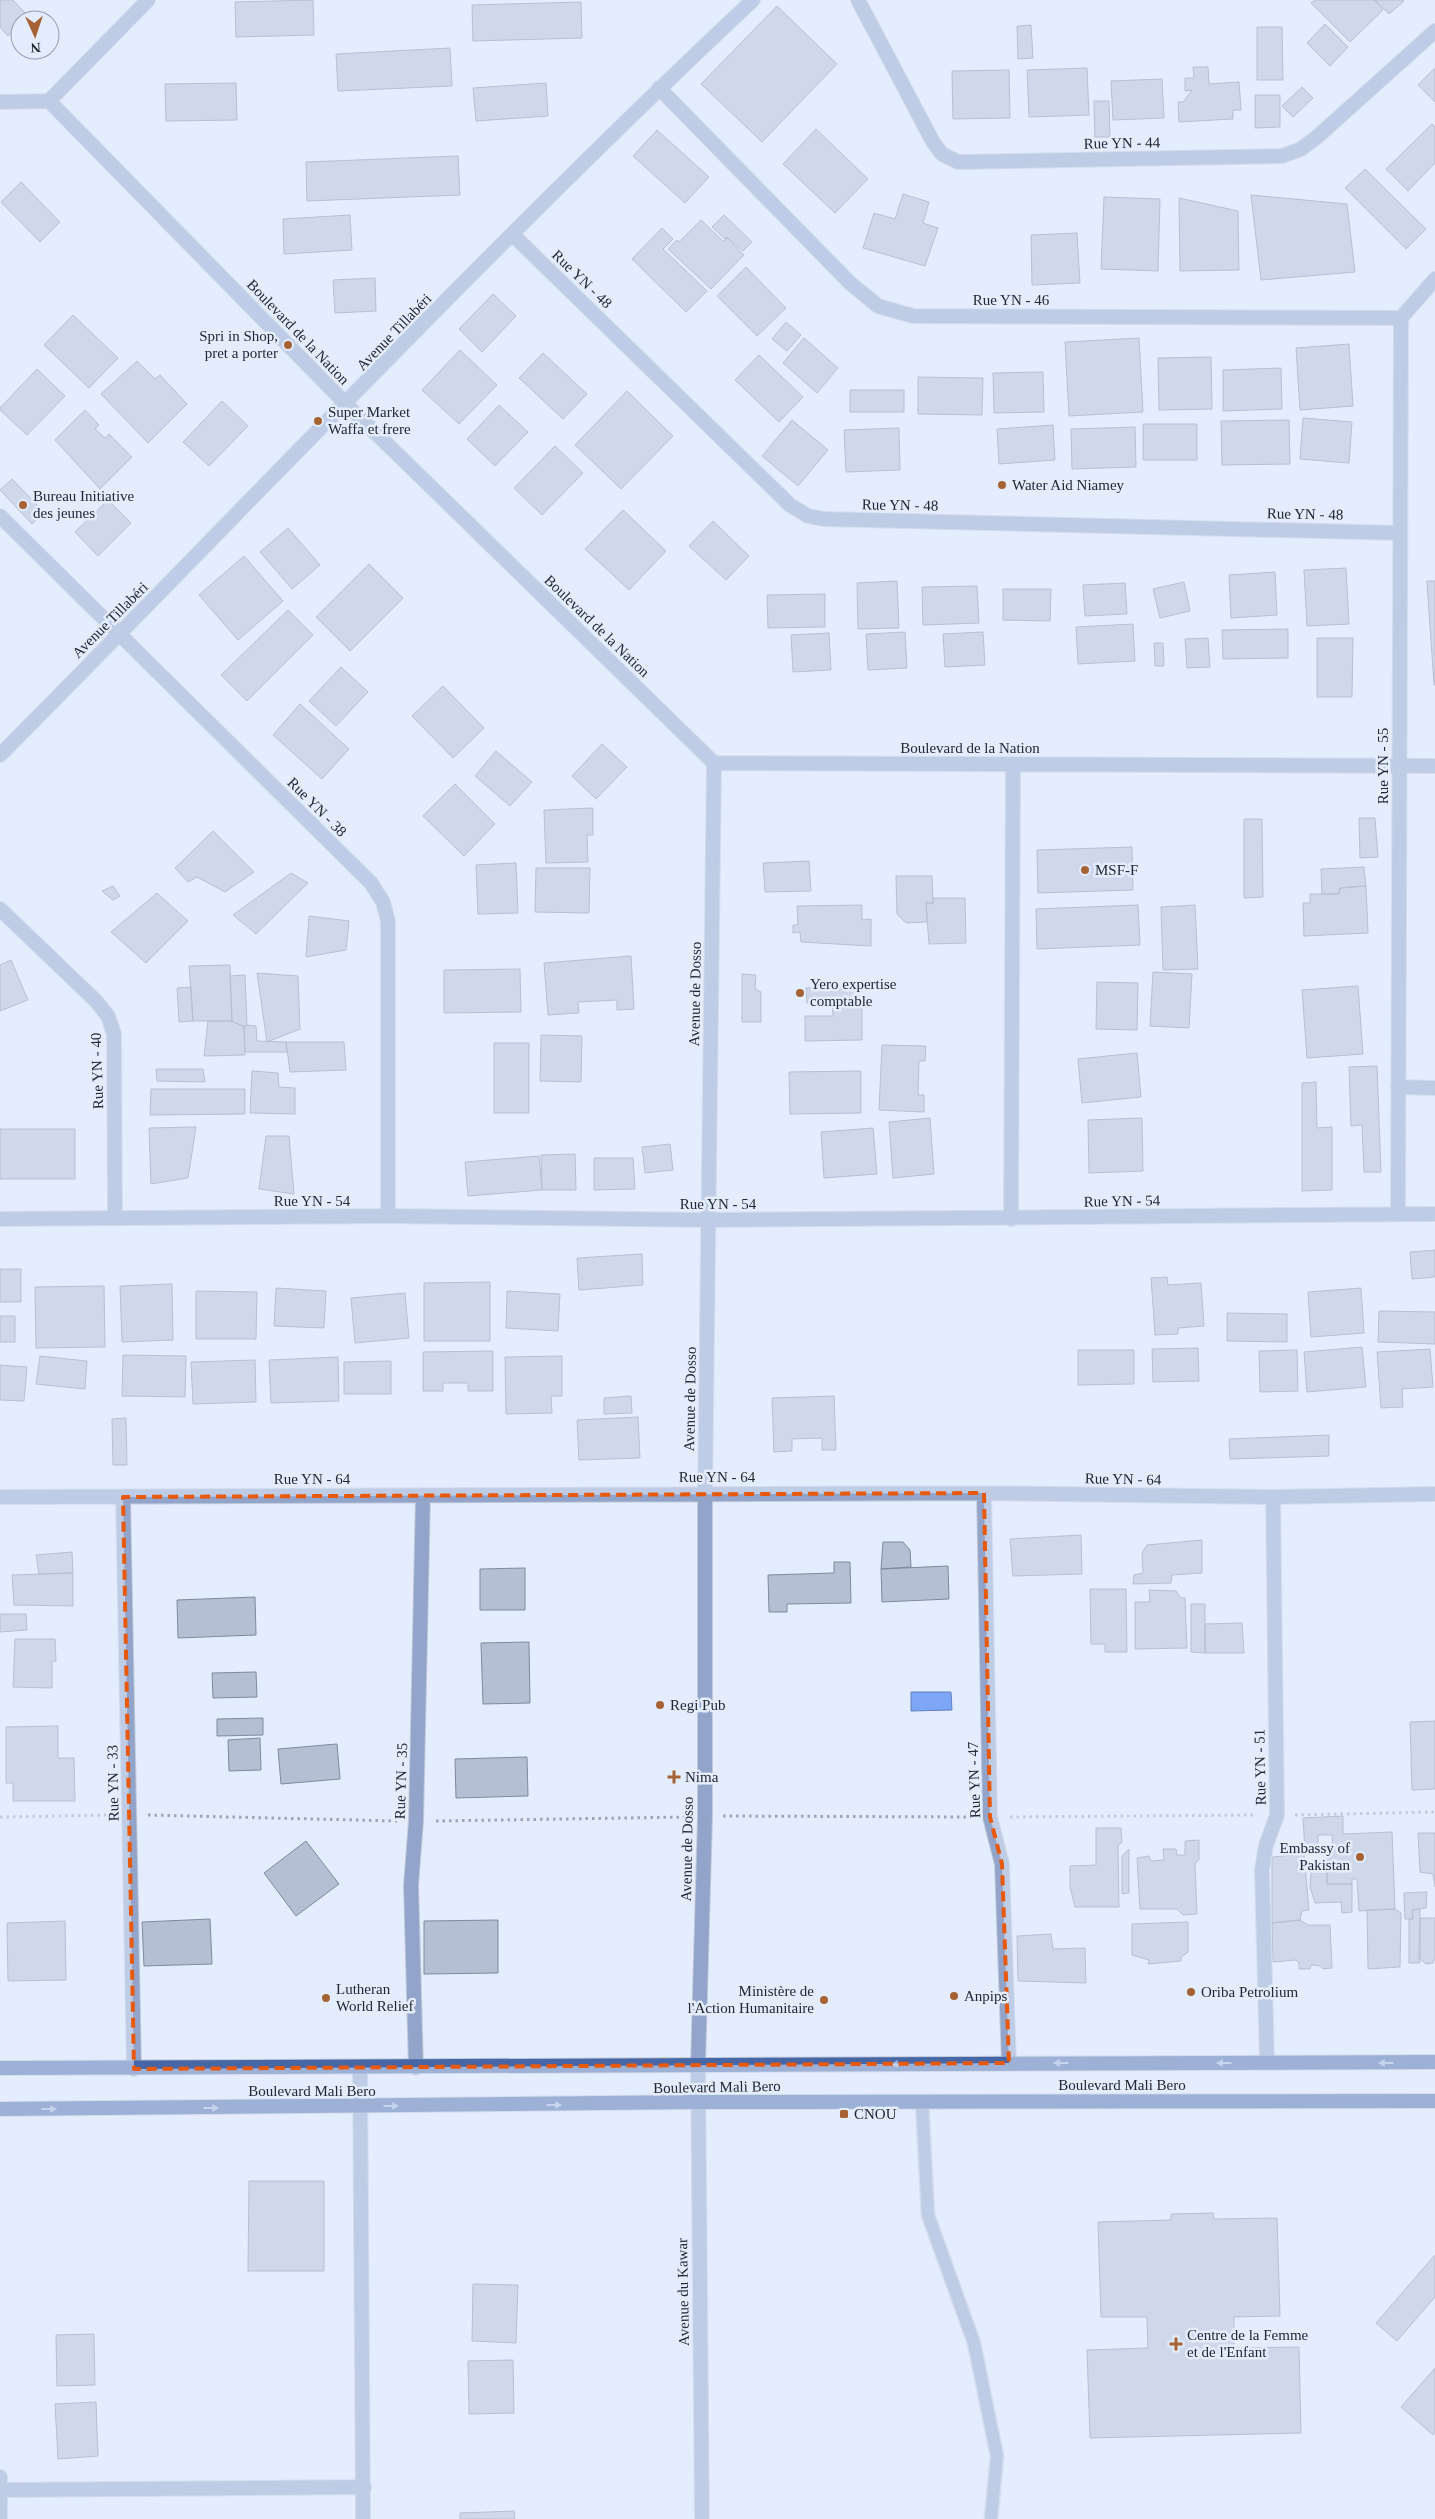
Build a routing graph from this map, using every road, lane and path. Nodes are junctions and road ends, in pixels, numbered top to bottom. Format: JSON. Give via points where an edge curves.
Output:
{"nodes":[{"id":1,"x":148,"y":0,"type":"edge"},
{"id":2,"x":753,"y":0,"type":"edge"},
{"id":3,"x":858,"y":0,"type":"edge"},
{"id":4,"x":1435,"y":31,"type":"edge"},
{"id":5,"x":659,"y":88,"type":"junction"},
{"id":6,"x":49,"y":101,"type":"junction"},
{"id":7,"x":0,"y":102,"type":"edge"},
{"id":8,"x":512,"y":234,"type":"junction"},
{"id":9,"x":1435,"y":279,"type":"edge"},
{"id":10,"x":1402,"y":318,"type":"junction"},
{"id":11,"x":346,"y":404,"type":"junction"},
{"id":12,"x":0,"y":516,"type":"edge"},
{"id":13,"x":1400,"y":533,"type":"junction"},
{"id":14,"x":119,"y":635,"type":"junction"},
{"id":15,"x":0,"y":755,"type":"edge"},
{"id":16,"x":714,"y":763,"type":"junction"},
{"id":17,"x":1013,"y":764,"type":"junction"},
{"id":18,"x":1400,"y":766,"type":"junction"},
{"id":19,"x":1435,"y":766,"type":"edge"},
{"id":20,"x":0,"y":909,"type":"edge"},
{"id":21,"x":1398,"y":1086,"type":"junction"},
{"id":22,"x":1435,"y":1088,"type":"edge"},
{"id":23,"x":1398,"y":1214,"type":"junction"},
{"id":24,"x":1435,"y":1214,"type":"edge"},
{"id":25,"x":388,"y":1216,"type":"junction"},
{"id":26,"x":115,"y":1218,"type":"junction"},
{"id":27,"x":1011,"y":1218,"type":"junction"},
{"id":28,"x":0,"y":1219,"type":"edge"},
{"id":29,"x":709,"y":1220,"type":"junction"},
{"id":30,"x":706,"y":1493,"type":"junction"},
{"id":31,"x":984,"y":1493,"type":"junction"},
{"id":32,"x":1435,"y":1494,"type":"edge"},
{"id":33,"x":423,"y":1495,"type":"junction"},
{"id":34,"x":123,"y":1496,"type":"junction"},
{"id":35,"x":0,"y":1497,"type":"edge"},
{"id":36,"x":1272,"y":1498,"type":"junction"},
{"id":37,"x":1435,"y":2062,"type":"edge"},
{"id":38,"x":1009,"y":2063,"type":"junction"},
{"id":39,"x":1267,"y":2064,"type":"junction"},
{"id":40,"x":698,"y":2065,"type":"junction"},
{"id":41,"x":0,"y":2068,"type":"edge"},
{"id":42,"x":360,"y":2068,"type":"junction"},
{"id":43,"x":416,"y":2068,"type":"junction"},
{"id":44,"x":134,"y":2069,"type":"junction"},
{"id":45,"x":1435,"y":2101,"type":"edge"},
{"id":46,"x":698,"y":2102,"type":"junction"},
{"id":47,"x":922,"y":2102,"type":"junction"},
{"id":48,"x":359,"y":2106,"type":"junction"},
{"id":49,"x":0,"y":2109,"type":"edge"},
{"id":50,"x":0,"y":2477,"type":"edge"},
{"id":51,"x":364,"y":2487,"type":"junction"},
{"id":52,"x":0,"y":2490,"type":"edge"},
{"id":53,"x":0,"y":2519,"type":"edge"},
{"id":54,"x":363,"y":2519,"type":"edge"},
{"id":55,"x":702,"y":2519,"type":"edge"},
{"id":56,"x":992,"y":2519,"type":"edge"}],
"edges":[{"from":1,"to":6,"type":"street"},
{"from":2,"to":5,"type":"street","name":"Avenue Tillabéri"},
{"from":3,"to":4,"type":"street","name":"Rue YN - 44","via":[[933,142],[942,154],[958,162],[1282,156],[1301,149],[1317,137]]},
{"from":5,"to":8,"type":"street","name":"Avenue Tillabéri"},
{"from":5,"to":10,"type":"street","name":"Rue YN - 46","via":[[850,283],[878,306],[913,316]]},
{"from":6,"to":7,"type":"street"},
{"from":6,"to":11,"type":"street","name":"Boulevard de la Nation"},
{"from":8,"to":11,"type":"street","name":"Avenue Tillabéri"},
{"from":8,"to":13,"type":"street","name":"Rue YN - 48","via":[[790,505],[808,516],[824,520]]},
{"from":9,"to":10,"type":"street"},
{"from":10,"to":13,"type":"street","name":"Rue YN - 55"},
{"from":11,"to":14,"type":"street","name":"Avenue Tillabéri"},
{"from":11,"to":16,"type":"street","name":"Boulevard de la Nation"},
{"from":12,"to":14,"type":"street","name":"Rue YN - 38"},
{"from":13,"to":18,"type":"street","name":"Rue YN - 55"},
{"from":14,"to":15,"type":"street","name":"Avenue Tillabéri"},
{"from":14,"to":25,"type":"street","name":"Rue YN - 38","via":[[370,882],[383,902],[388,921]]},
{"from":16,"to":17,"type":"street","name":"Boulevard de la Nation"},
{"from":16,"to":29,"type":"street","name":"Avenue de Dosso"},
{"from":17,"to":18,"type":"street","name":"Boulevard de la Nation"},
{"from":17,"to":27,"type":"street"},
{"from":18,"to":19,"type":"street","name":"Boulevard de la Nation"},
{"from":18,"to":21,"type":"street","name":"Rue YN - 55"},
{"from":20,"to":26,"type":"street","name":"Rue YN - 40","via":[[108,1016],[114,1034]]},
{"from":21,"to":22,"type":"street"},
{"from":21,"to":23,"type":"street","name":"Rue YN - 55"},
{"from":23,"to":24,"type":"street","name":"Rue YN - 54"},
{"from":23,"to":27,"type":"street","name":"Rue YN - 54"},
{"from":25,"to":26,"type":"street","name":"Rue YN - 54"},
{"from":25,"to":29,"type":"street","name":"Rue YN - 54"},
{"from":26,"to":28,"type":"street","name":"Rue YN - 54"},
{"from":27,"to":29,"type":"street","name":"Rue YN - 54"},
{"from":29,"to":30,"type":"street","name":"Avenue de Dosso"},
{"from":30,"to":31,"type":"street","name":"Rue YN - 64"},
{"from":30,"to":33,"type":"street","name":"Rue YN - 64"},
{"from":30,"to":40,"type":"street","name":"Avenue de Dosso","via":[[704,1816]]},
{"from":31,"to":36,"type":"street","name":"Rue YN - 64"},
{"from":31,"to":38,"type":"street","name":"Rue YN - 47","via":[[990,1817],[1002,1872]]},
{"from":32,"to":36,"type":"street","name":"Rue YN - 64"},
{"from":33,"to":34,"type":"street","name":"Rue YN - 64"},
{"from":33,"to":43,"type":"street","name":"Rue YN - 35","via":[[416,1821],[411,1885]]},
{"from":34,"to":35,"type":"street","name":"Rue YN - 64"},
{"from":34,"to":44,"type":"street","name":"Rue YN - 33"},
{"from":36,"to":39,"type":"street","name":"Rue YN - 51","via":[[1277,1815],[1266,1845],[1262,1870]]},
{"from":37,"to":39,"type":"main road","name":"Boulevard Mali Bero","one_way":true},
{"from":39,"to":38,"type":"main road","name":"Boulevard Mali Bero","one_way":true},
{"from":38,"to":40,"type":"main road","name":"Boulevard Mali Bero","one_way":true},
{"from":40,"to":43,"type":"main road","name":"Boulevard Mali Bero"},
{"from":40,"to":46,"type":"street","name":"Avenue du Kawar"},
{"from":41,"to":44,"type":"main road","name":"Boulevard Mali Bero"},
{"from":42,"to":43,"type":"main road","name":"Boulevard Mali Bero"},
{"from":42,"to":44,"type":"main road","name":"Boulevard Mali Bero"},
{"from":42,"to":48,"type":"street"},
{"from":45,"to":47,"type":"main road","name":"Boulevard Mali Bero"},
{"from":46,"to":47,"type":"main road","name":"Boulevard Mali Bero"},
{"from":48,"to":46,"type":"main road","name":"Boulevard Mali Bero","one_way":true},
{"from":46,"to":55,"type":"street","name":"Avenue du Kawar"},
{"from":47,"to":56,"type":"lane","via":[[928,2215],[974,2343],[996,2456]]},
{"from":49,"to":48,"type":"main road","name":"Boulevard Mali Bero","one_way":true},
{"from":48,"to":51,"type":"street"},
{"from":50,"to":52,"type":"street"},
{"from":51,"to":52,"type":"street"},
{"from":51,"to":54,"type":"street"},
{"from":52,"to":53,"type":"street"}]}
